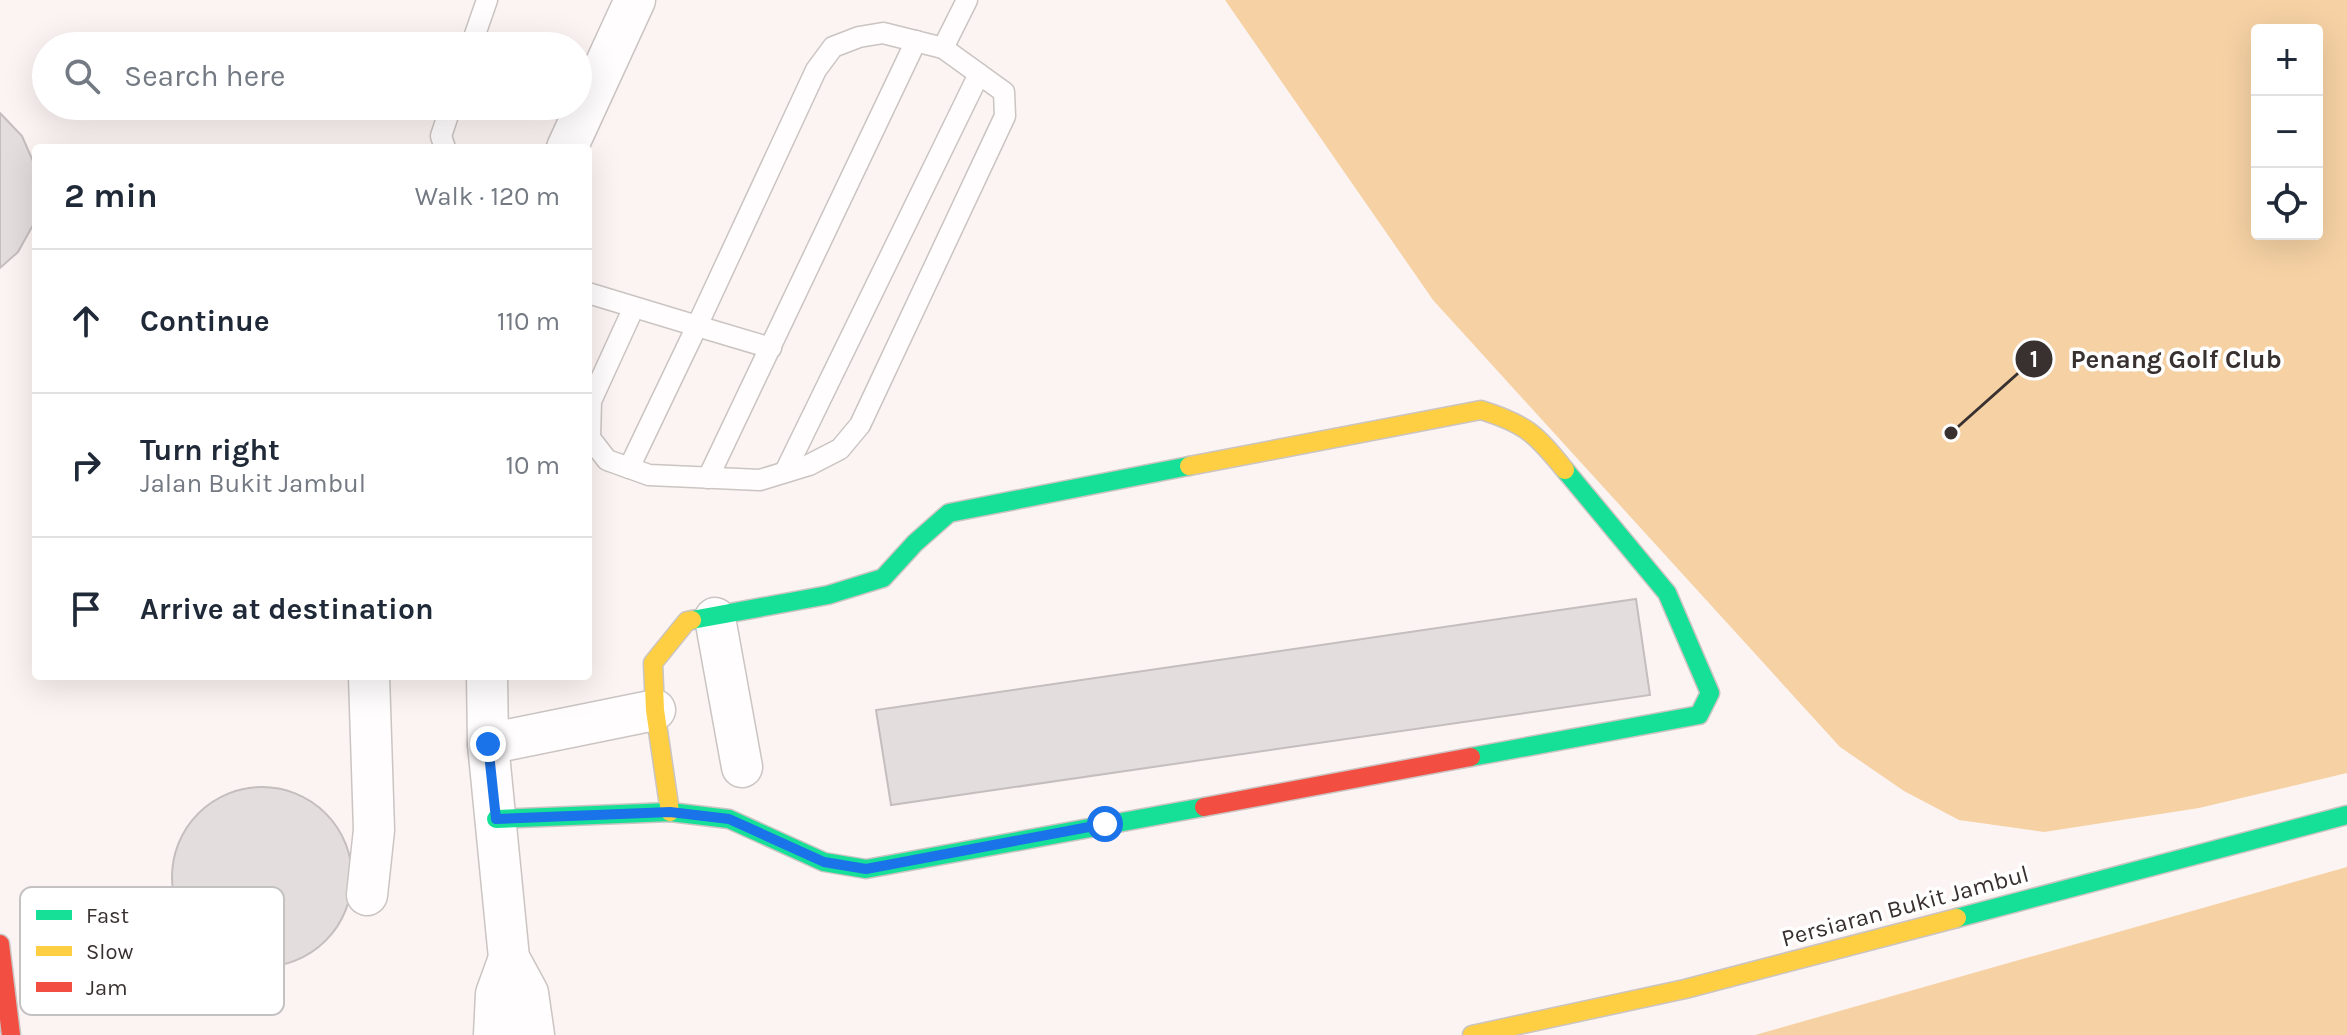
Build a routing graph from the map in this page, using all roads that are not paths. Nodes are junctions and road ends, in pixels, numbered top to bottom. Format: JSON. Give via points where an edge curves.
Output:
{"nodes":[{"id":1,"x":487,"y":0,"type":"edge"},
{"id":2,"x":635,"y":0,"type":"edge"},
{"id":3,"x":967,"y":0,"type":"edge"},
{"id":4,"x":476,"y":32,"type":"edge"},
{"id":5,"x":916,"y":41,"type":"junction"},
{"id":6,"x":943,"y":48,"type":"junction"},
{"id":7,"x":979,"y":74,"type":"junction"},
{"id":8,"x":592,"y":94,"type":"edge"},
{"id":9,"x":446,"y":120,"type":"edge"},
{"id":10,"x":580,"y":120,"type":"edge"},
{"id":11,"x":444,"y":144,"type":"edge"},
{"id":12,"x":569,"y":144,"type":"edge"},
{"id":13,"x":592,"y":294,"type":"edge"},
{"id":14,"x":634,"y":307,"type":"junction"},
{"id":15,"x":697,"y":326,"type":"junction"},
{"id":16,"x":771,"y":348,"type":"junction"},
{"id":17,"x":592,"y":399,"type":"edge"},
{"id":18,"x":592,"y":441,"type":"edge"},
{"id":19,"x":629,"y":468,"type":"junction"},
{"id":20,"x":785,"y":472,"type":"junction"},
{"id":21,"x":708,"y":478,"type":"junction"},
{"id":22,"x":715,"y":618,"type":"junction"},
{"id":23,"x":369,"y":680,"type":"edge"},
{"id":24,"x":487,"y":680,"type":"edge"},
{"id":25,"x":655,"y":710,"type":"junction"},
{"id":26,"x":488,"y":744,"type":"junction"},
{"id":27,"x":742,"y":767,"type":"dead end"},
{"id":28,"x":670,"y":812,"type":"junction"},
{"id":29,"x":2347,"y":815,"type":"edge"},
{"id":30,"x":496,"y":819,"type":"junction"},
{"id":31,"x":367,"y":895,"type":"dead end"},
{"id":32,"x":0,"y":944,"type":"edge"},
{"id":33,"x":509,"y":958,"type":"junction"},
{"id":34,"x":13,"y":1033,"type":"edge"},
{"id":35,"x":494,"y":1035,"type":"edge"},
{"id":36,"x":534,"y":1035,"type":"edge"},
{"id":37,"x":1472,"y":1035,"type":"edge"}],
"edges":[{"from":1,"to":4,"type":"lane"},
{"from":2,"to":8,"type":"street"},
{"from":3,"to":6,"type":"lane"},
{"from":5,"to":6,"type":"lane"},
{"from":5,"to":15,"type":"lane","via":[[883,33],[833,47],[816,70]]},
{"from":5,"to":16,"type":"lane"},
{"from":6,"to":7,"type":"lane"},
{"from":7,"to":20,"type":"lane"},
{"from":7,"to":20,"type":"lane","via":[[1004,92],[1005,116],[860,425],[840,449]]},
{"from":9,"to":11,"type":"lane"},
{"from":10,"to":12,"type":"street"},
{"from":13,"to":14,"type":"lane"},
{"from":14,"to":15,"type":"lane"},
{"from":14,"to":17,"type":"lane"},
{"from":15,"to":16,"type":"lane"},
{"from":15,"to":19,"type":"lane"},
{"from":16,"to":21,"type":"lane"},
{"from":18,"to":19,"type":"lane","via":[[607,460]]},
{"from":19,"to":21,"type":"lane","via":[[649,475]]},
{"from":20,"to":21,"type":"lane","via":[[760,480]]},
{"from":22,"to":25,"type":"street","via":[[687,621],[653,663]]},
{"from":22,"to":27,"type":"street"},
{"from":22,"to":28,"type":"street","via":[[883,578],[949,513],[1481,410],[1516,421],[1544,444],[1667,593],[1710,693],[1699,715],[866,869],[824,862],[729,819]]},
{"from":23,"to":31,"type":"street","via":[[374,830]]},
{"from":24,"to":26,"type":"street"},
{"from":25,"to":26,"type":"street"},
{"from":25,"to":28,"type":"street"},
{"from":26,"to":30,"type":"street"},
{"from":28,"to":30,"type":"street"},
{"from":29,"to":37,"type":"street","name":"Persiaran Bukit Jambul","via":[[1685,989]]},
{"from":30,"to":33,"type":"street"},
{"from":32,"to":34,"type":"street"},
{"from":33,"to":35,"type":"street","via":[[496,994]]},
{"from":33,"to":36,"type":"street","via":[[528,993]]}]}
